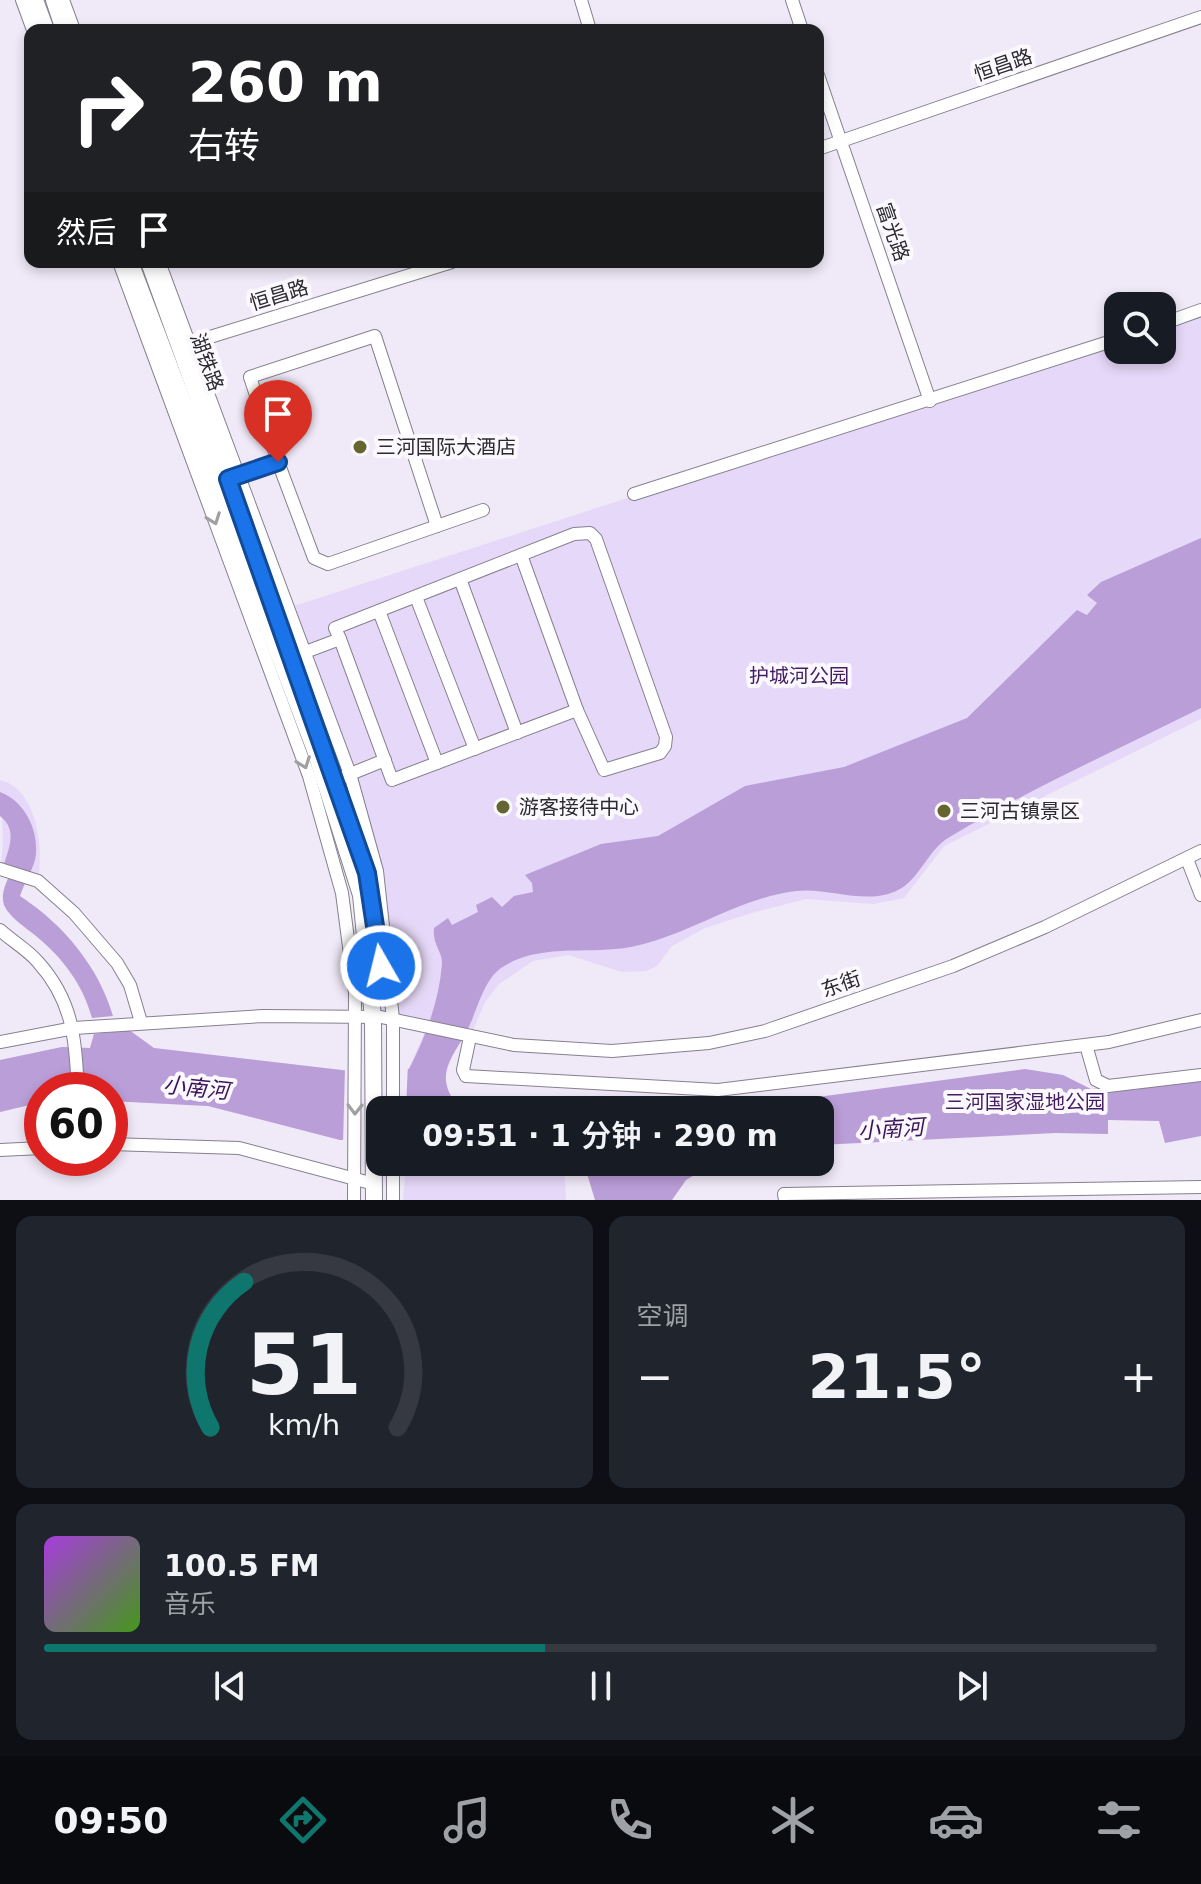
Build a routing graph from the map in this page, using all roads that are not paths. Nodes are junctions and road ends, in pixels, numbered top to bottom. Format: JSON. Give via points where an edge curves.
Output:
{"nodes":[{"id":1,"x":22,"y":0,"type":"edge"},
{"id":2,"x":35,"y":0,"type":"edge"},
{"id":3,"x":54,"y":0,"type":"edge"},
{"id":4,"x":63,"y":0,"type":"edge"},
{"id":5,"x":581,"y":0,"type":"edge"},
{"id":6,"x":792,"y":0,"type":"edge"},
{"id":7,"x":1201,"y":17,"type":"edge"},
{"id":8,"x":31,"y":24,"type":"edge"},
{"id":9,"x":44,"y":24,"type":"edge"},
{"id":10,"x":62,"y":24,"type":"edge"},
{"id":11,"x":72,"y":24,"type":"edge"},
{"id":12,"x":588,"y":24,"type":"edge"},
{"id":13,"x":800,"y":24,"type":"edge"},
{"id":14,"x":824,"y":92,"type":"edge"},
{"id":15,"x":841,"y":142,"type":"junction"},
{"id":16,"x":824,"y":147,"type":"edge"},
{"id":17,"x":121,"y":268,"type":"edge"},
{"id":18,"x":132,"y":268,"type":"edge"},
{"id":19,"x":152,"y":268,"type":"edge"},
{"id":20,"x":161,"y":268,"type":"edge"},
{"id":21,"x":433,"y":268,"type":"edge"},
{"id":22,"x":1201,"y":310,"type":"edge"},
{"id":23,"x":1176,"y":319,"type":"edge"},
{"id":24,"x":1104,"y":344,"type":"edge"},
{"id":25,"x":184,"y":345,"type":"junction"},
{"id":26,"x":163,"y":352,"type":"junction"},
{"id":27,"x":930,"y":401,"type":"junction"},
{"id":28,"x":278,"y":462,"type":"junction"},
{"id":29,"x":233,"y":478,"type":"junction"},
{"id":30,"x":634,"y":494,"type":"dead end"},
{"id":31,"x":483,"y":510,"type":"dead end"},
{"id":32,"x":437,"y":526,"type":"junction"},
{"id":33,"x":521,"y":555,"type":"junction"},
{"id":34,"x":460,"y":579,"type":"junction"},
{"id":35,"x":416,"y":597,"type":"junction"},
{"id":36,"x":379,"y":611,"type":"junction"},
{"id":37,"x":340,"y":639,"type":"junction"},
{"id":38,"x":293,"y":656,"type":"junction"},
{"id":39,"x":577,"y":710,"type":"junction"},
{"id":40,"x":517,"y":733,"type":"junction"},
{"id":41,"x":475,"y":749,"type":"junction"},
{"id":42,"x":385,"y":760,"type":"junction"},
{"id":43,"x":437,"y":763,"type":"junction"},
{"id":44,"x":337,"y":779,"type":"junction"},
{"id":45,"x":1201,"y":851,"type":"edge"},
{"id":46,"x":1187,"y":859,"type":"junction"},
{"id":47,"x":0,"y":869,"type":"edge"},
{"id":48,"x":1201,"y":895,"type":"edge"},
{"id":49,"x":0,"y":930,"type":"edge"},
{"id":50,"x":376,"y":1018,"type":"junction"},
{"id":51,"x":1201,"y":1020,"type":"edge"},
{"id":52,"x":141,"y":1022,"type":"junction"},
{"id":53,"x":74,"y":1028,"type":"junction"},
{"id":54,"x":470,"y":1037,"type":"junction"},
{"id":55,"x":0,"y":1042,"type":"edge"},
{"id":56,"x":1086,"y":1045,"type":"junction"},
{"id":57,"x":383,"y":1068,"type":"junction"},
{"id":58,"x":77,"y":1072,"type":"edge"},
{"id":59,"x":1201,"y":1075,"type":"edge"},
{"id":60,"x":382,"y":1096,"type":"edge"},
{"id":61,"x":382,"y":1096,"type":"edge"},
{"id":62,"x":390,"y":1096,"type":"edge"},
{"id":63,"x":128,"y":1145,"type":"edge"},
{"id":64,"x":24,"y":1149,"type":"edge"},
{"id":65,"x":0,"y":1150,"type":"edge"},
{"id":66,"x":379,"y":1176,"type":"edge"},
{"id":67,"x":393,"y":1176,"type":"edge"},
{"id":68,"x":354,"y":1178,"type":"junction"},
{"id":69,"x":1201,"y":1187,"type":"edge"},
{"id":70,"x":374,"y":1192,"type":"edge"},
{"id":71,"x":354,"y":1200,"type":"edge"},
{"id":72,"x":381,"y":1200,"type":"edge"},
{"id":73,"x":393,"y":1200,"type":"edge"},
{"id":74,"x":785,"y":1200,"type":"edge"}],
"edges":[{"from":1,"to":8,"type":"street"},
{"from":2,"to":9,"type":"main road"},
{"from":3,"to":10,"type":"main road"},
{"from":4,"to":11,"type":"street"},
{"from":5,"to":12,"type":"street"},
{"from":6,"to":13,"type":"street"},
{"from":7,"to":15,"type":"street","name":"恒昌路"},
{"from":14,"to":15,"type":"street","name":"富光路"},
{"from":15,"to":16,"type":"street","name":"恒昌路"},
{"from":15,"to":27,"type":"street","name":"富光路"},
{"from":17,"to":50,"type":"street","one_way":true,"via":[[309,776]]},
{"from":18,"to":26,"type":"main road","name":"湖铁路"},
{"from":19,"to":25,"type":"main road","name":"湖铁路"},
{"from":20,"to":25,"type":"street"},
{"from":21,"to":25,"type":"street","name":"恒昌路"},
{"from":22,"to":23,"type":"street"},
{"from":24,"to":27,"type":"street"},
{"from":25,"to":26,"type":"street","name":"恒昌路"},
{"from":25,"to":29,"type":"main road","name":"湖铁路"},
{"from":26,"to":38,"type":"main road","name":"湖铁路"},
{"from":27,"to":30,"type":"street"},
{"from":28,"to":29,"type":"street"},
{"from":28,"to":32,"type":"street","via":[[314,558],[321,563]]},
{"from":28,"to":32,"type":"street","via":[[250,377],[375,336]]},
{"from":29,"to":38,"type":"main road","name":"湖铁路"},
{"from":31,"to":32,"type":"street"},
{"from":33,"to":34,"type":"street"},
{"from":33,"to":39,"type":"street"},
{"from":33,"to":39,"type":"street","via":[[582,532],[596,539],[665,746],[660,753],[604,770]]},
{"from":34,"to":35,"type":"street"},
{"from":34,"to":40,"type":"street"},
{"from":35,"to":36,"type":"street"},
{"from":35,"to":41,"type":"street"},
{"from":36,"to":37,"type":"street","via":[[335,628]]},
{"from":36,"to":43,"type":"street"},
{"from":37,"to":38,"type":"street"},
{"from":37,"to":42,"type":"street"},
{"from":38,"to":44,"type":"main road","name":"湖铁路"},
{"from":38,"to":44,"type":"street"},
{"from":39,"to":40,"type":"street"},
{"from":40,"to":41,"type":"street"},
{"from":41,"to":43,"type":"street"},
{"from":42,"to":43,"type":"street","via":[[392,780]]},
{"from":42,"to":44,"type":"street"},
{"from":44,"to":50,"type":"main road","name":"湖铁路","via":[[361,895]]},
{"from":44,"to":50,"type":"street","via":[[377,871]]},
{"from":45,"to":46,"type":"street","name":"东街"},
{"from":46,"to":48,"type":"street"},
{"from":46,"to":54,"type":"street","name":"东街","via":[[953,966],[765,1031],[709,1043],[612,1051]]},
{"from":47,"to":52,"type":"street","via":[[38,881],[74,913],[117,963]]},
{"from":49,"to":53,"type":"street","via":[[37,960]]},
{"from":50,"to":52,"type":"street","name":"东街"},
{"from":50,"to":54,"type":"street","name":"东街","via":[[417,1022]]},
{"from":50,"to":57,"type":"main road","name":"湖铁路"},
{"from":50,"to":68,"type":"street","one_way":true,"via":[[356,1064]]},
{"from":51,"to":56,"type":"street"},
{"from":52,"to":53,"type":"street","name":"东街"},
{"from":53,"to":55,"type":"street","name":"东街"},
{"from":53,"to":58,"type":"street"},
{"from":54,"to":56,"type":"street","via":[[466,1076],[705,1091]]},
{"from":56,"to":59,"type":"street","via":[[1096,1080],[1108,1086]]},
{"from":57,"to":60,"type":"main road"},
{"from":57,"to":61,"type":"main road"},
{"from":57,"to":62,"type":"street"},
{"from":63,"to":68,"type":"street","via":[[239,1148]]},
{"from":64,"to":65,"type":"street"},
{"from":66,"to":72,"type":"main road"},
{"from":67,"to":73,"type":"street"},
{"from":68,"to":70,"type":"street"},
{"from":68,"to":71,"type":"street"},
{"from":69,"to":74,"type":"street","via":[[784,1194]]}]}
